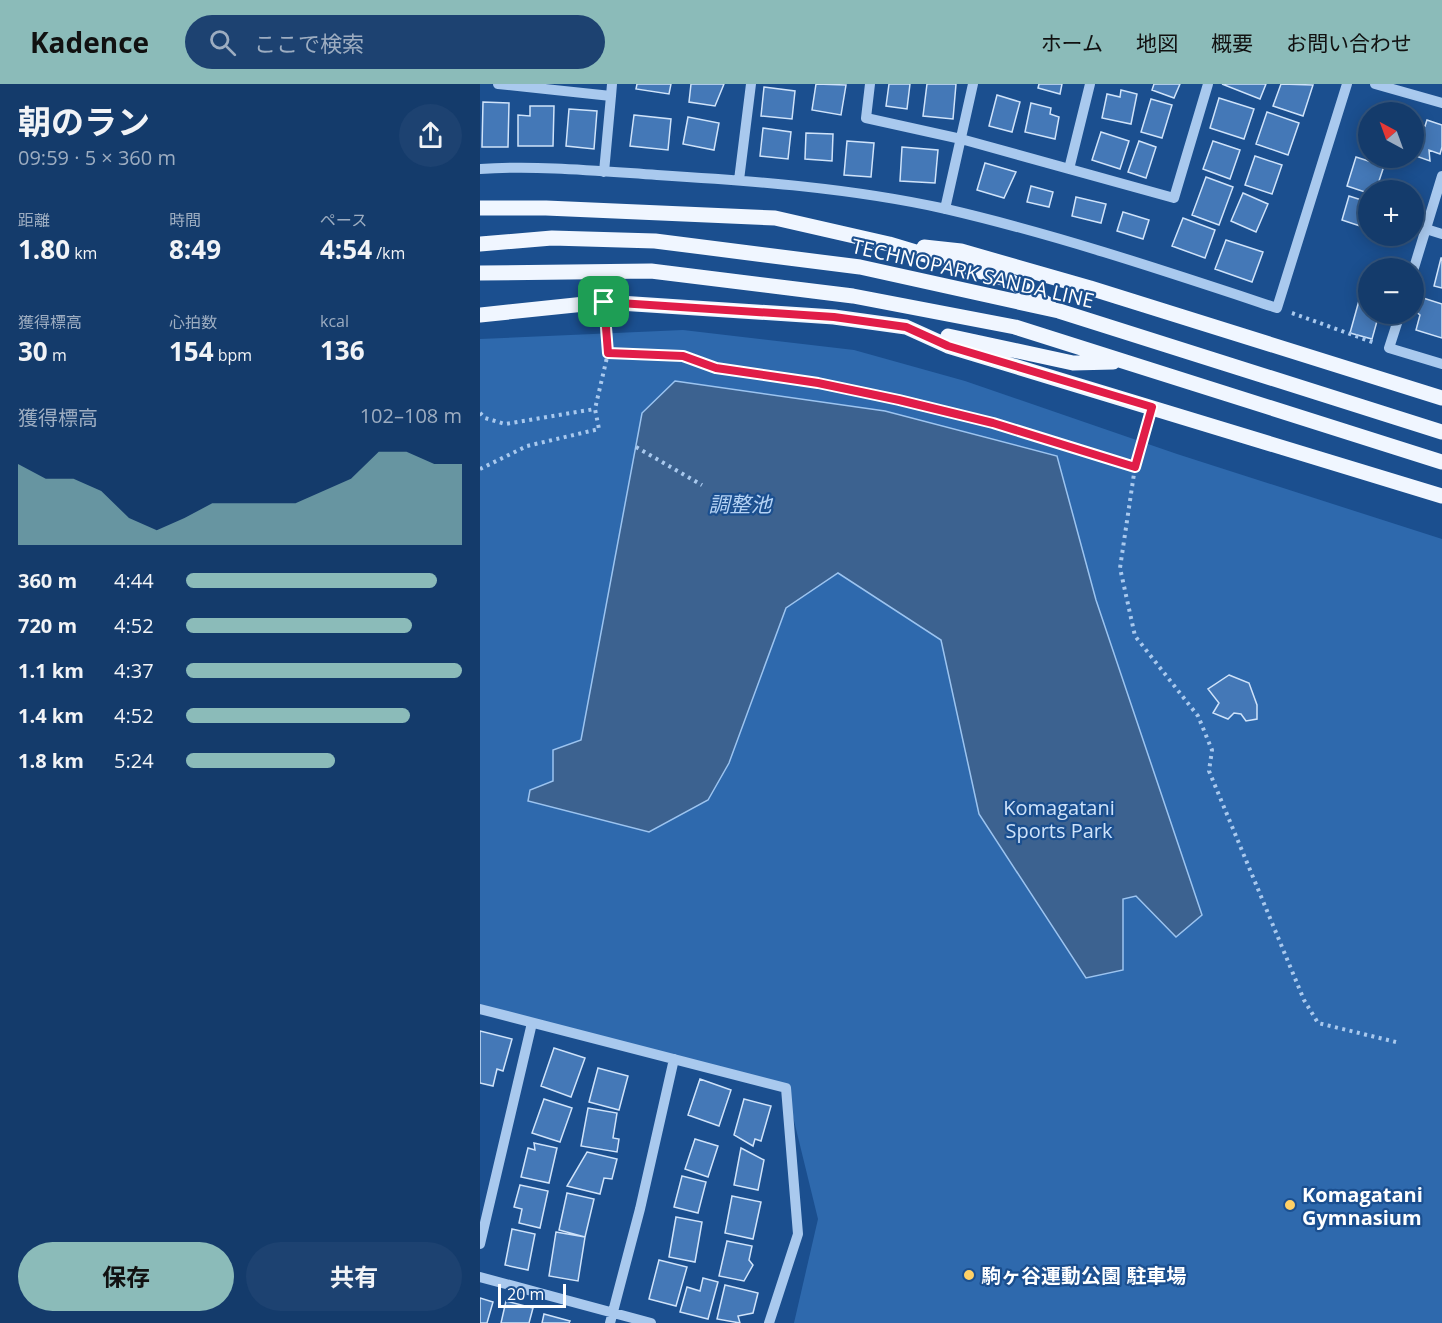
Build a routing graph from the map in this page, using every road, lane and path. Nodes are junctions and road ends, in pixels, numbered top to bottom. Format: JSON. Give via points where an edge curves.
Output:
{"nodes":[{"id":1,"x":498,"y":84,"type":"edge"},
{"id":2,"x":612,"y":84,"type":"edge"},
{"id":3,"x":751,"y":84,"type":"edge"},
{"id":4,"x":870,"y":84,"type":"edge"},
{"id":5,"x":973,"y":84,"type":"edge"},
{"id":6,"x":1090,"y":84,"type":"edge"},
{"id":7,"x":1208,"y":84,"type":"edge"},
{"id":8,"x":1347,"y":84,"type":"edge"},
{"id":9,"x":1375,"y":84,"type":"edge"},
{"id":10,"x":610,"y":96,"type":"junction"},
{"id":11,"x":1442,"y":103,"type":"edge"},
{"id":12,"x":961,"y":139,"type":"junction"},
{"id":13,"x":480,"y":169,"type":"edge"},
{"id":14,"x":1069,"y":169,"type":"junction"},
{"id":15,"x":604,"y":172,"type":"junction"},
{"id":16,"x":1442,"y":176,"type":"edge"},
{"id":17,"x":739,"y":180,"type":"junction"},
{"id":18,"x":480,"y":208,"type":"edge"},
{"id":19,"x":945,"y":209,"type":"junction"},
{"id":20,"x":1426,"y":229,"type":"junction"},
{"id":21,"x":1442,"y":234,"type":"edge"},
{"id":22,"x":480,"y":244,"type":"edge"},
{"id":23,"x":889,"y":244,"type":"junction"},
{"id":24,"x":1417,"y":258,"type":"edge"},
{"id":25,"x":480,"y":273,"type":"edge"},
{"id":26,"x":604,"y":302,"type":"junction"},
{"id":27,"x":1277,"y":308,"type":"junction"},
{"id":28,"x":1059,"y":311,"type":"junction"},
{"id":29,"x":480,"y":315,"type":"edge"},
{"id":30,"x":1397,"y":324,"type":"edge"},
{"id":31,"x":906,"y":327,"type":"junction"},
{"id":32,"x":1389,"y":348,"type":"junction"},
{"id":33,"x":608,"y":353,"type":"junction"},
{"id":34,"x":1125,"y":362,"type":"junction"},
{"id":35,"x":1442,"y":364,"type":"edge"},
{"id":36,"x":1442,"y":398,"type":"edge"},
{"id":37,"x":1152,"y":407,"type":"junction"},
{"id":38,"x":596,"y":410,"type":"junction"},
{"id":39,"x":480,"y":413,"type":"edge"},
{"id":40,"x":485,"y":418,"type":"junction"},
{"id":41,"x":480,"y":425,"type":"edge"},
{"id":42,"x":1442,"y":432,"type":"edge"},
{"id":43,"x":636,"y":447,"type":"dead end"},
{"id":44,"x":1442,"y":462,"type":"edge"},
{"id":45,"x":1135,"y":467,"type":"junction"},
{"id":46,"x":480,"y":469,"type":"edge"},
{"id":47,"x":702,"y":485,"type":"dead end"},
{"id":48,"x":1442,"y":496,"type":"edge"},
{"id":49,"x":480,"y":1009,"type":"edge"},
{"id":50,"x":532,"y":1023,"type":"junction"},
{"id":51,"x":1396,"y":1042,"type":"dead end"},
{"id":52,"x":674,"y":1059,"type":"junction"},
{"id":53,"x":480,"y":1244,"type":"edge"},
{"id":54,"x":480,"y":1277,"type":"edge"},
{"id":55,"x":612,"y":1318,"type":"edge"},
{"id":56,"x":651,"y":1323,"type":"edge"},
{"id":57,"x":769,"y":1323,"type":"edge"}],
"edges":[{"from":1,"to":10,"type":"street"},
{"from":2,"to":10,"type":"street"},
{"from":3,"to":17,"type":"street"},
{"from":4,"to":12,"type":"street","via":[[866,118]]},
{"from":5,"to":12,"type":"street"},
{"from":6,"to":14,"type":"street"},
{"from":7,"to":14,"type":"street","via":[[1174,198]]},
{"from":8,"to":27,"type":"street"},
{"from":9,"to":11,"type":"street"},
{"from":10,"to":15,"type":"street"},
{"from":12,"to":14,"type":"street"},
{"from":12,"to":19,"type":"street"},
{"from":13,"to":15,"type":"street"},
{"from":15,"to":17,"type":"street"},
{"from":16,"to":20,"type":"street"},
{"from":17,"to":19,"type":"street","via":[[840,190]]},
{"from":18,"to":23,"type":"main road","via":[[775,218]]},
{"from":19,"to":27,"type":"street","via":[[1044,234]]},
{"from":20,"to":21,"type":"street"},
{"from":20,"to":24,"type":"street"},
{"from":22,"to":28,"type":"main road","name":"TECHNOPARK SANDA LINE","via":[[552,238],[655,241],[860,267]]},
{"from":23,"to":28,"type":"main road","via":[[1009,280]]},
{"from":23,"to":36,"type":"main road","via":[[961,251]]},
{"from":25,"to":34,"type":"main road","via":[[651,271],[853,296],[1015,327]]},
{"from":26,"to":29,"type":"main road"},
{"from":26,"to":31,"type":"main road","via":[[834,317]]},
{"from":26,"to":33,"type":"path"},
{"from":27,"to":32,"type":"path"},
{"from":28,"to":42,"type":"main road","name":"TECHNOPARK SANDA LINE"},
{"from":30,"to":32,"type":"street"},
{"from":31,"to":34,"type":"main road","via":[[1073,363]]},
{"from":31,"to":37,"type":"main road","via":[[948,346]]},
{"from":32,"to":35,"type":"street"},
{"from":33,"to":38,"type":"path"},
{"from":33,"to":45,"type":"path","via":[[683,356],[716,368],[899,400],[993,423]]},
{"from":34,"to":44,"type":"main road"},
{"from":37,"to":45,"type":"path"},
{"from":37,"to":48,"type":"main road"},
{"from":38,"to":40,"type":"path","via":[[505,424]]},
{"from":38,"to":46,"type":"path","via":[[599,429],[527,446]]},
{"from":39,"to":40,"type":"path"},
{"from":40,"to":41,"type":"path"},
{"from":43,"to":47,"type":"path"},
{"from":45,"to":51,"type":"path","via":[[1120,568],[1135,636],[1198,716],[1212,750],[1209,771],[1227,818],[1304,1000],[1318,1023]]},
{"from":49,"to":50,"type":"street"},
{"from":50,"to":52,"type":"street"},
{"from":50,"to":53,"type":"street"},
{"from":52,"to":55,"type":"street"},
{"from":52,"to":57,"type":"street","via":[[786,1088],[798,1234]]},
{"from":54,"to":55,"type":"street"},
{"from":55,"to":56,"type":"street"}]}
